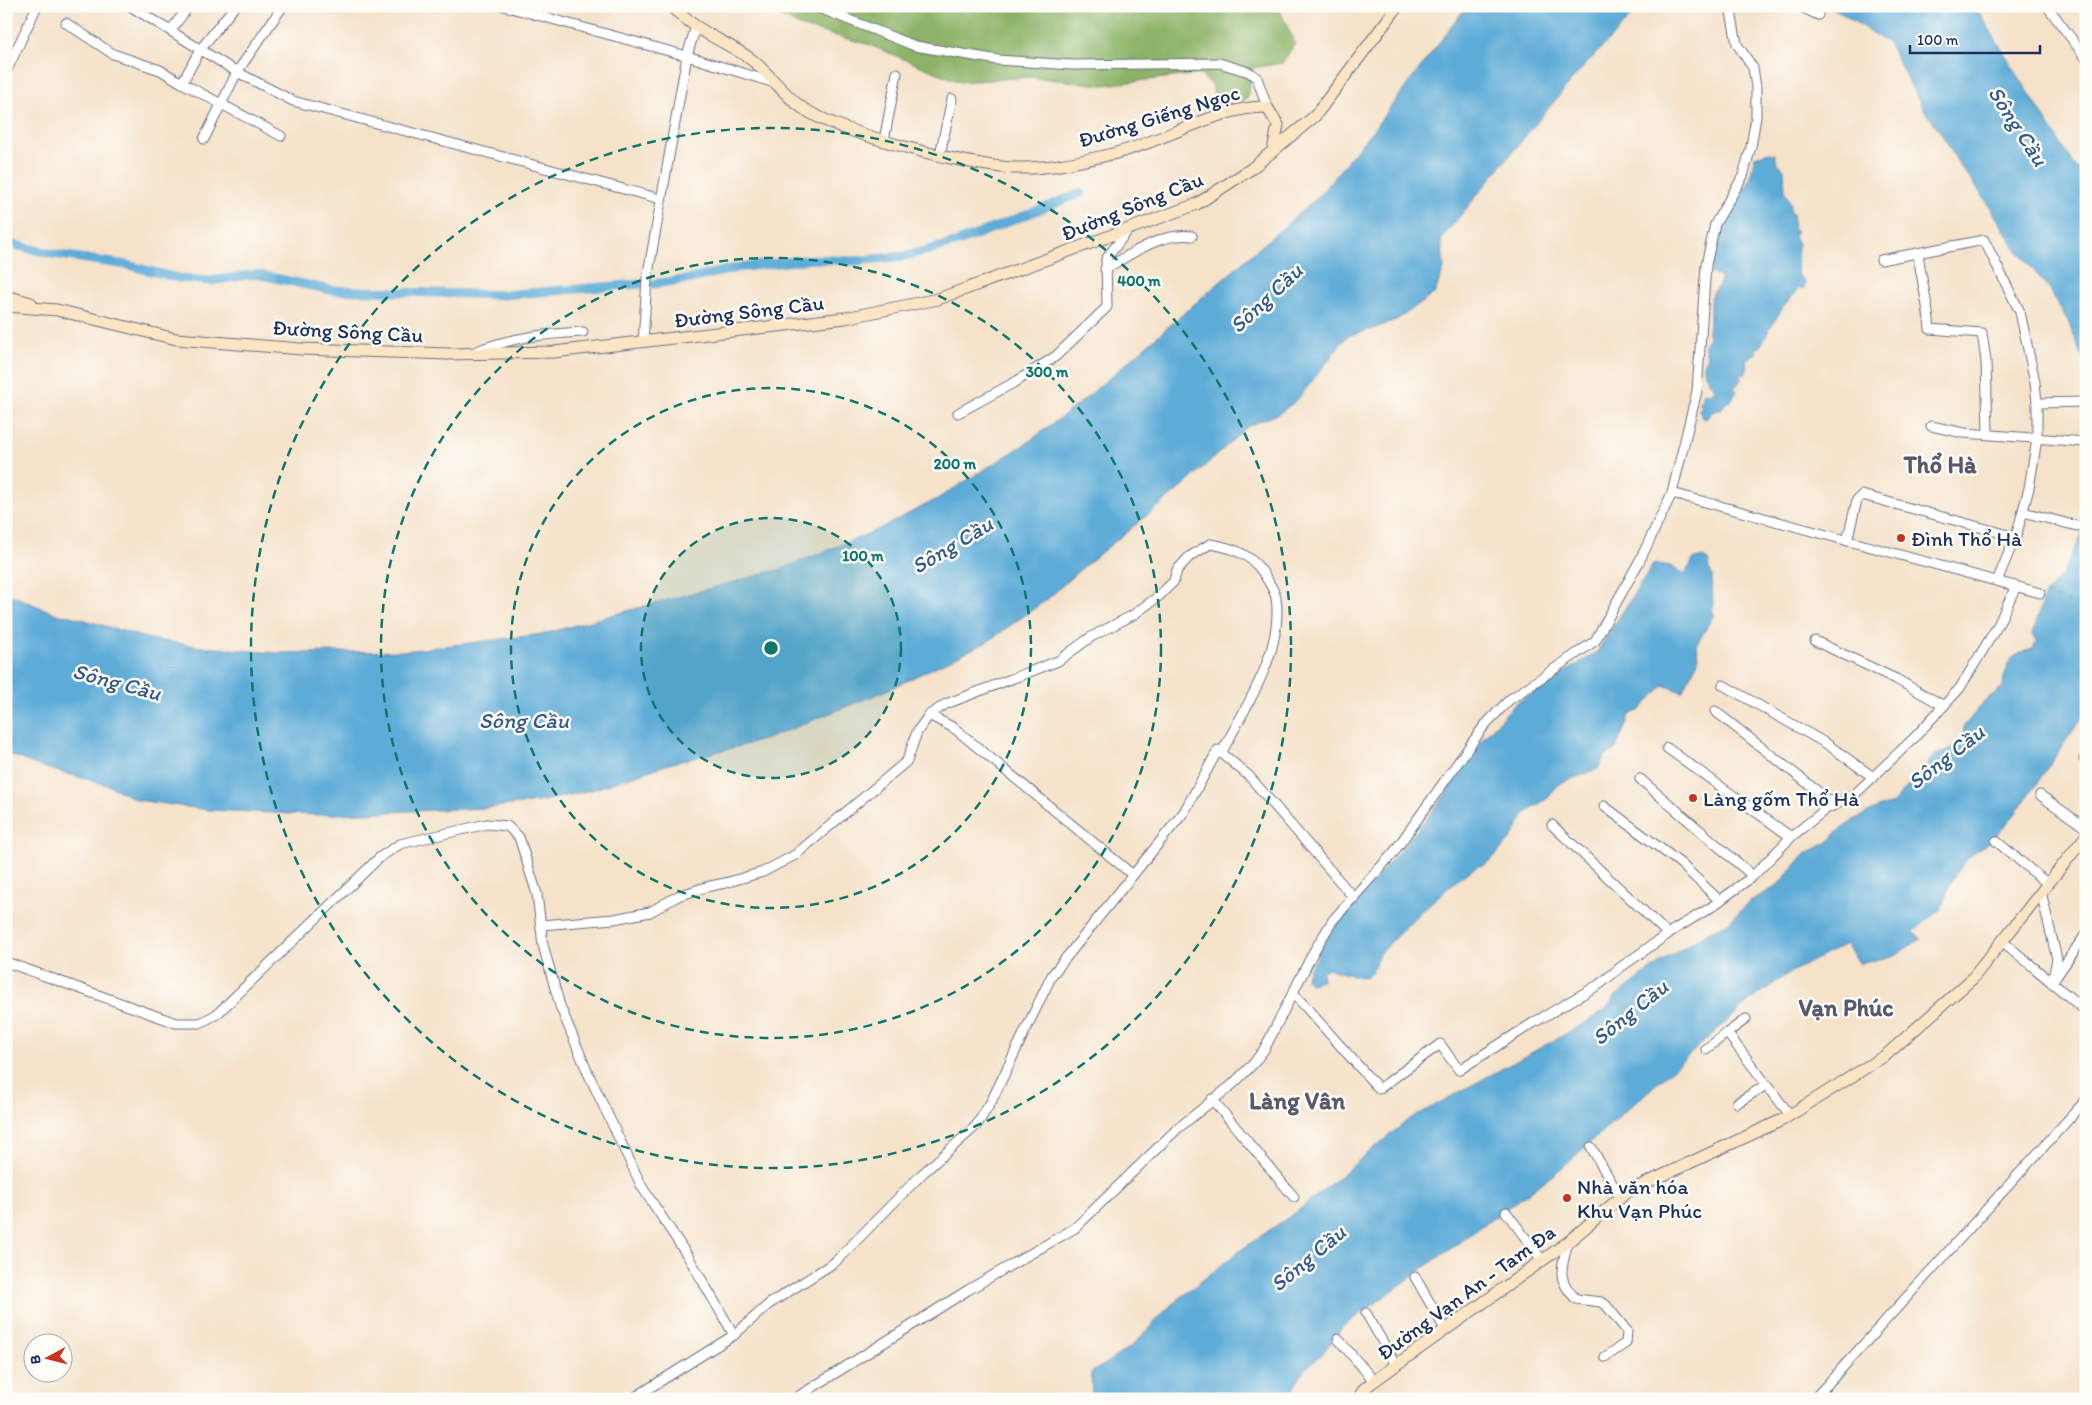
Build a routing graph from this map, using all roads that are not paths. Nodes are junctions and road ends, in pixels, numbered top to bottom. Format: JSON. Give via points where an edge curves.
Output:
{"nodes":[{"id":1,"x":37,"y":6,"type":"edge"},
{"id":2,"x":130,"y":6,"type":"edge"},
{"id":3,"x":189,"y":6,"type":"edge"},
{"id":4,"x":235,"y":6,"type":"edge"},
{"id":5,"x":283,"y":6,"type":"edge"},
{"id":6,"x":504,"y":6,"type":"edge"},
{"id":7,"x":670,"y":6,"type":"edge"},
{"id":8,"x":814,"y":6,"type":"edge"},
{"id":9,"x":1397,"y":6,"type":"edge"},
{"id":10,"x":1730,"y":6,"type":"edge"},
{"id":11,"x":1800,"y":6,"type":"edge"},
{"id":12,"x":2047,"y":6,"type":"edge"},
{"id":13,"x":1818,"y":14,"type":"dead end"},
{"id":14,"x":66,"y":23,"type":"dead end"},
{"id":15,"x":696,"y":26,"type":"junction"},
{"id":16,"x":171,"y":30,"type":"junction"},
{"id":17,"x":200,"y":50,"type":"junction"},
{"id":18,"x":687,"y":56,"type":"junction"},
{"id":19,"x":2086,"y":58,"type":"edge"},
{"id":20,"x":6,"y":72,"type":"edge"},
{"id":21,"x":237,"y":72,"type":"junction"},
{"id":22,"x":897,"y":73,"type":"dead end"},
{"id":23,"x":182,"y":83,"type":"junction"},
{"id":24,"x":775,"y":83,"type":"junction"},
{"id":25,"x":952,"y":99,"type":"dead end"},
{"id":26,"x":222,"y":104,"type":"junction"},
{"id":27,"x":1267,"y":107,"type":"junction"},
{"id":28,"x":280,"y":136,"type":"dead end"},
{"id":29,"x":204,"y":139,"type":"dead end"},
{"id":30,"x":884,"y":140,"type":"junction"},
{"id":31,"x":1273,"y":151,"type":"junction"},
{"id":32,"x":940,"y":154,"type":"junction"},
{"id":33,"x":661,"y":199,"type":"junction"},
{"id":34,"x":1128,"y":230,"type":"junction"},
{"id":35,"x":1192,"y":236,"type":"dead end"},
{"id":36,"x":1918,"y":253,"type":"junction"},
{"id":37,"x":1881,"y":260,"type":"dead end"},
{"id":38,"x":1105,"y":269,"type":"junction"},
{"id":39,"x":6,"y":296,"type":"edge"},
{"id":40,"x":6,"y":306,"type":"edge"},
{"id":41,"x":56,"y":310,"type":"junction"},
{"id":42,"x":583,"y":332,"type":"dead end"},
{"id":43,"x":643,"y":342,"type":"junction"},
{"id":44,"x":469,"y":354,"type":"junction"},
{"id":45,"x":2086,"y":402,"type":"edge"},
{"id":46,"x":2037,"y":403,"type":"junction"},
{"id":47,"x":958,"y":413,"type":"dead end"},
{"id":48,"x":1931,"y":426,"type":"dead end"},
{"id":49,"x":1988,"y":434,"type":"junction"},
{"id":50,"x":2037,"y":439,"type":"junction"},
{"id":51,"x":2086,"y":442,"type":"edge"},
{"id":52,"x":1672,"y":493,"type":"junction"},
{"id":53,"x":2023,"y":512,"type":"junction"},
{"id":54,"x":2077,"y":526,"type":"dead end"},
{"id":55,"x":2016,"y":537,"type":"junction"},
{"id":56,"x":1847,"y":541,"type":"junction"},
{"id":57,"x":1997,"y":582,"type":"junction"},
{"id":58,"x":2016,"y":586,"type":"junction"},
{"id":59,"x":2040,"y":593,"type":"dead end"},
{"id":60,"x":1815,"y":642,"type":"dead end"},
{"id":61,"x":1723,"y":685,"type":"dead end"},
{"id":62,"x":1944,"y":706,"type":"junction"},
{"id":63,"x":1715,"y":711,"type":"dead end"},
{"id":64,"x":930,"y":715,"type":"junction"},
{"id":65,"x":1667,"y":748,"type":"dead end"},
{"id":66,"x":1222,"y":752,"type":"junction"},
{"id":67,"x":1873,"y":777,"type":"junction"},
{"id":68,"x":1640,"y":779,"type":"dead end"},
{"id":69,"x":2040,"y":795,"type":"dead end"},
{"id":70,"x":1835,"y":804,"type":"junction"},
{"id":71,"x":1604,"y":806,"type":"dead end"},
{"id":72,"x":1552,"y":825,"type":"dead end"},
{"id":73,"x":2086,"y":828,"type":"edge"},
{"id":74,"x":2086,"y":836,"type":"edge"},
{"id":75,"x":1791,"y":837,"type":"junction"},
{"id":76,"x":1996,"y":841,"type":"dead end"},
{"id":77,"x":1133,"y":875,"type":"junction"},
{"id":78,"x":1753,"y":876,"type":"junction"},
{"id":79,"x":2044,"y":888,"type":"junction"},
{"id":80,"x":1354,"y":898,"type":"junction"},
{"id":81,"x":1720,"y":900,"type":"junction"},
{"id":82,"x":2027,"y":910,"type":"junction"},
{"id":83,"x":2046,"y":913,"type":"junction"},
{"id":84,"x":540,"y":925,"type":"junction"},
{"id":85,"x":1668,"y":934,"type":"junction"},
{"id":86,"x":2086,"y":934,"type":"edge"},
{"id":87,"x":2002,"y":941,"type":"junction"},
{"id":88,"x":6,"y":962,"type":"edge"},
{"id":89,"x":2052,"y":983,"type":"junction"},
{"id":90,"x":1294,"y":994,"type":"junction"},
{"id":91,"x":2086,"y":1011,"type":"edge"},
{"id":92,"x":1746,"y":1019,"type":"dead end"},
{"id":93,"x":1727,"y":1034,"type":"junction"},
{"id":94,"x":1706,"y":1049,"type":"dead end"},
{"id":95,"x":1766,"y":1085,"type":"junction"},
{"id":96,"x":1212,"y":1099,"type":"junction"},
{"id":97,"x":2086,"y":1100,"type":"edge"},
{"id":98,"x":1737,"y":1103,"type":"dead end"},
{"id":99,"x":1790,"y":1115,"type":"junction"},
{"id":100,"x":1591,"y":1147,"type":"dead end"},
{"id":101,"x":1294,"y":1197,"type":"dead end"},
{"id":102,"x":1620,"y":1197,"type":"junction"},
{"id":103,"x":1506,"y":1212,"type":"dead end"},
{"id":104,"x":1568,"y":1242,"type":"junction"},
{"id":105,"x":1542,"y":1260,"type":"junction"},
{"id":106,"x":1415,"y":1277,"type":"dead end"},
{"id":107,"x":1366,"y":1313,"type":"dead end"},
{"id":108,"x":1445,"y":1329,"type":"junction"},
{"id":109,"x":734,"y":1335,"type":"junction"},
{"id":110,"x":1338,"y":1339,"type":"dead end"},
{"id":111,"x":1604,"y":1357,"type":"dead end"},
{"id":112,"x":1396,"y":1364,"type":"junction"},
{"id":113,"x":1374,"y":1381,"type":"junction"},
{"id":114,"x":632,"y":1399,"type":"edge"},
{"id":115,"x":794,"y":1399,"type":"edge"},
{"id":116,"x":1358,"y":1399,"type":"edge"},
{"id":117,"x":1814,"y":1399,"type":"edge"}],
"edges":[{"from":1,"to":20,"type":"street"},
{"from":2,"to":16,"type":"street"},
{"from":3,"to":16,"type":"street"},
{"from":4,"to":17,"type":"street"},
{"from":5,"to":21,"type":"street"},
{"from":6,"to":18,"type":"street"},
{"from":7,"to":15,"type":"main road","name":"Đường Giếng Ngọc"},
{"from":8,"to":27,"type":"street","via":[[915,46],[998,60],[1072,65],[1219,63],[1249,72],[1257,78]]},
{"from":9,"to":31,"type":"main road","name":"Đường Sông Cầu","via":[[1315,116]]},
{"from":10,"to":52,"type":"street","via":[[1738,44],[1752,68],[1756,117],[1742,176],[1715,224],[1706,265],[1696,392]]},
{"from":11,"to":13,"type":"street"},
{"from":12,"to":19,"type":"street"},
{"from":14,"to":23,"type":"street","via":[[113,54],[160,70]]},
{"from":15,"to":18,"type":"street"},
{"from":15,"to":24,"type":"main road","name":"Đường Giếng Ngọc","via":[[752,60]]},
{"from":16,"to":17,"type":"street"},
{"from":17,"to":21,"type":"street"},
{"from":17,"to":23,"type":"street"},
{"from":18,"to":24,"type":"street"},
{"from":18,"to":33,"type":"street"},
{"from":21,"to":26,"type":"street"},
{"from":21,"to":33,"type":"street","via":[[293,101]]},
{"from":22,"to":30,"type":"street"},
{"from":23,"to":26,"type":"street"},
{"from":24,"to":30,"type":"main road","name":"Đường Giếng Ngọc","via":[[802,108]]},
{"from":25,"to":32,"type":"street"},
{"from":26,"to":28,"type":"street"},
{"from":26,"to":29,"type":"street"},
{"from":27,"to":31,"type":"main road","name":"Đường Giếng Ngọc","via":[[1278,125]]},
{"from":27,"to":32,"type":"main road","name":"Đường Giếng Ngọc","via":[[1217,117],[1114,154],[1052,165],[1019,168],[972,163]]},
{"from":30,"to":32,"type":"main road","name":"Đường Giếng Ngọc"},
{"from":31,"to":34,"type":"main road","name":"Đường Sông Cầu","via":[[1197,204]]},
{"from":33,"to":43,"type":"street","via":[[646,286]]},
{"from":34,"to":38,"type":"street","via":[[1106,259]]},
{"from":34,"to":43,"type":"main road","name":"Đường Sông Cầu","via":[[938,299],[845,318]]},
{"from":35,"to":38,"type":"street","via":[[1164,239]]},
{"from":36,"to":37,"type":"street"},
{"from":36,"to":46,"type":"street","via":[[1984,240],[2020,312]]},
{"from":36,"to":49,"type":"street","via":[[1930,329],[1982,333]]},
{"from":38,"to":47,"type":"street","via":[[1107,307],[1079,336],[1040,368]]},
{"from":39,"to":41,"type":"main road"},
{"from":40,"to":41,"type":"main road","name":"Đường Sông Cầu"},
{"from":41,"to":44,"type":"main road","name":"Đường Sông Cầu","via":[[176,339],[300,350]]},
{"from":42,"to":44,"type":"street","via":[[536,334]]},
{"from":43,"to":44,"type":"main road","name":"Đường Sông Cầu","via":[[554,352]]},
{"from":45,"to":46,"type":"street"},
{"from":46,"to":50,"type":"street"},
{"from":48,"to":49,"type":"street"},
{"from":49,"to":50,"type":"street"},
{"from":50,"to":51,"type":"street"},
{"from":50,"to":53,"type":"street"},
{"from":52,"to":56,"type":"street"},
{"from":52,"to":80,"type":"street","via":[[1640,560],[1594,641],[1509,700],[1484,726],[1421,816]]},
{"from":53,"to":54,"type":"street"},
{"from":53,"to":55,"type":"street"},
{"from":55,"to":56,"type":"street","via":[[1862,495],[1857,500]]},
{"from":55,"to":57,"type":"street"},
{"from":56,"to":57,"type":"street"},
{"from":57,"to":58,"type":"street"},
{"from":58,"to":59,"type":"street"},
{"from":58,"to":62,"type":"street","via":[[1998,625],[1960,688]]},
{"from":60,"to":62,"type":"street","via":[[1896,679]]},
{"from":61,"to":67,"type":"street","via":[[1826,744]]},
{"from":62,"to":67,"type":"street"},
{"from":63,"to":70,"type":"street"},
{"from":64,"to":66,"type":"street","via":[[946,704],[1058,661],[1091,637],[1133,615],[1160,596],[1189,557],[1210,544],[1233,547],[1254,561],[1276,596],[1277,615],[1272,644],[1260,676]]},
{"from":64,"to":77,"type":"street","via":[[954,728]]},
{"from":64,"to":84,"type":"street","via":[[917,732],[906,761],[795,855],[763,872],[678,896],[650,912],[614,919]]},
{"from":65,"to":75,"type":"street"},
{"from":66,"to":77,"type":"street","via":[[1218,750],[1184,812]]},
{"from":66,"to":80,"type":"street","via":[[1249,776]]},
{"from":67,"to":70,"type":"street","via":[[1854,795]]},
{"from":68,"to":78,"type":"street"},
{"from":69,"to":73,"type":"street"},
{"from":70,"to":75,"type":"street"},
{"from":71,"to":81,"type":"street","via":[[1680,863]]},
{"from":72,"to":85,"type":"street"},
{"from":74,"to":79,"type":"main road","name":"Đường Vạn An - Tam Đa"},
{"from":75,"to":78,"type":"street"},
{"from":76,"to":79,"type":"street"},
{"from":77,"to":109,"type":"street","via":[[1052,975],[991,1102],[976,1126],[922,1174],[835,1262],[769,1304]]},
{"from":78,"to":81,"type":"street"},
{"from":79,"to":82,"type":"main road","name":"Đường Vạn An - Tam Đa"},
{"from":79,"to":83,"type":"street"},
{"from":80,"to":90,"type":"street","via":[[1328,928]]},
{"from":81,"to":85,"type":"street"},
{"from":82,"to":83,"type":"street","via":[[2036,908]]},
{"from":82,"to":87,"type":"main road","name":"Đường Vạn An - Tam Đa"},
{"from":83,"to":89,"type":"street","via":[[2057,964]]},
{"from":84,"to":88,"type":"street","via":[[537,894],[519,837],[507,826],[487,824],[400,844],[390,850],[217,1014],[200,1023],[176,1023]]},
{"from":84,"to":109,"type":"street","via":[[560,1006],[588,1074],[642,1187]]},
{"from":85,"to":90,"type":"street","via":[[1600,984],[1459,1070],[1440,1044],[1378,1089]]},
{"from":86,"to":89,"type":"street"},
{"from":87,"to":89,"type":"street"},
{"from":87,"to":99,"type":"main road","name":"Đường Vạn An - Tam Đa","via":[[1972,979],[1886,1055]]},
{"from":89,"to":91,"type":"street"},
{"from":90,"to":96,"type":"street","via":[[1254,1064]]},
{"from":92,"to":93,"type":"street"},
{"from":93,"to":94,"type":"street"},
{"from":93,"to":95,"type":"street"},
{"from":95,"to":98,"type":"street"},
{"from":95,"to":99,"type":"street"},
{"from":96,"to":101,"type":"street"},
{"from":96,"to":115,"type":"street","via":[[1075,1228],[968,1290]]},
{"from":97,"to":117,"type":"street"},
{"from":99,"to":102,"type":"main road","name":"Đường Vạn An - Tam Đa"},
{"from":100,"to":102,"type":"street"},
{"from":102,"to":104,"type":"main road","name":"Đường Vạn An - Tam Đa"},
{"from":103,"to":105,"type":"street"},
{"from":104,"to":105,"type":"main road","name":"Đường Vạn An - Tam Đa"},
{"from":104,"to":111,"type":"street","via":[[1561,1274],[1563,1283],[1576,1299],[1606,1305],[1627,1330],[1626,1343]]},
{"from":105,"to":108,"type":"main road","name":"Đường Vạn An - Tam Đa"},
{"from":106,"to":108,"type":"street"},
{"from":107,"to":112,"type":"street"},
{"from":108,"to":112,"type":"main road","name":"Đường Vạn An - Tam Đa"},
{"from":109,"to":114,"type":"street"},
{"from":110,"to":113,"type":"street"},
{"from":112,"to":113,"type":"main road","name":"Đường Vạn An - Tam Đa"},
{"from":113,"to":116,"type":"main road","name":"Đường Vạn An - Tam Đa"}]}
